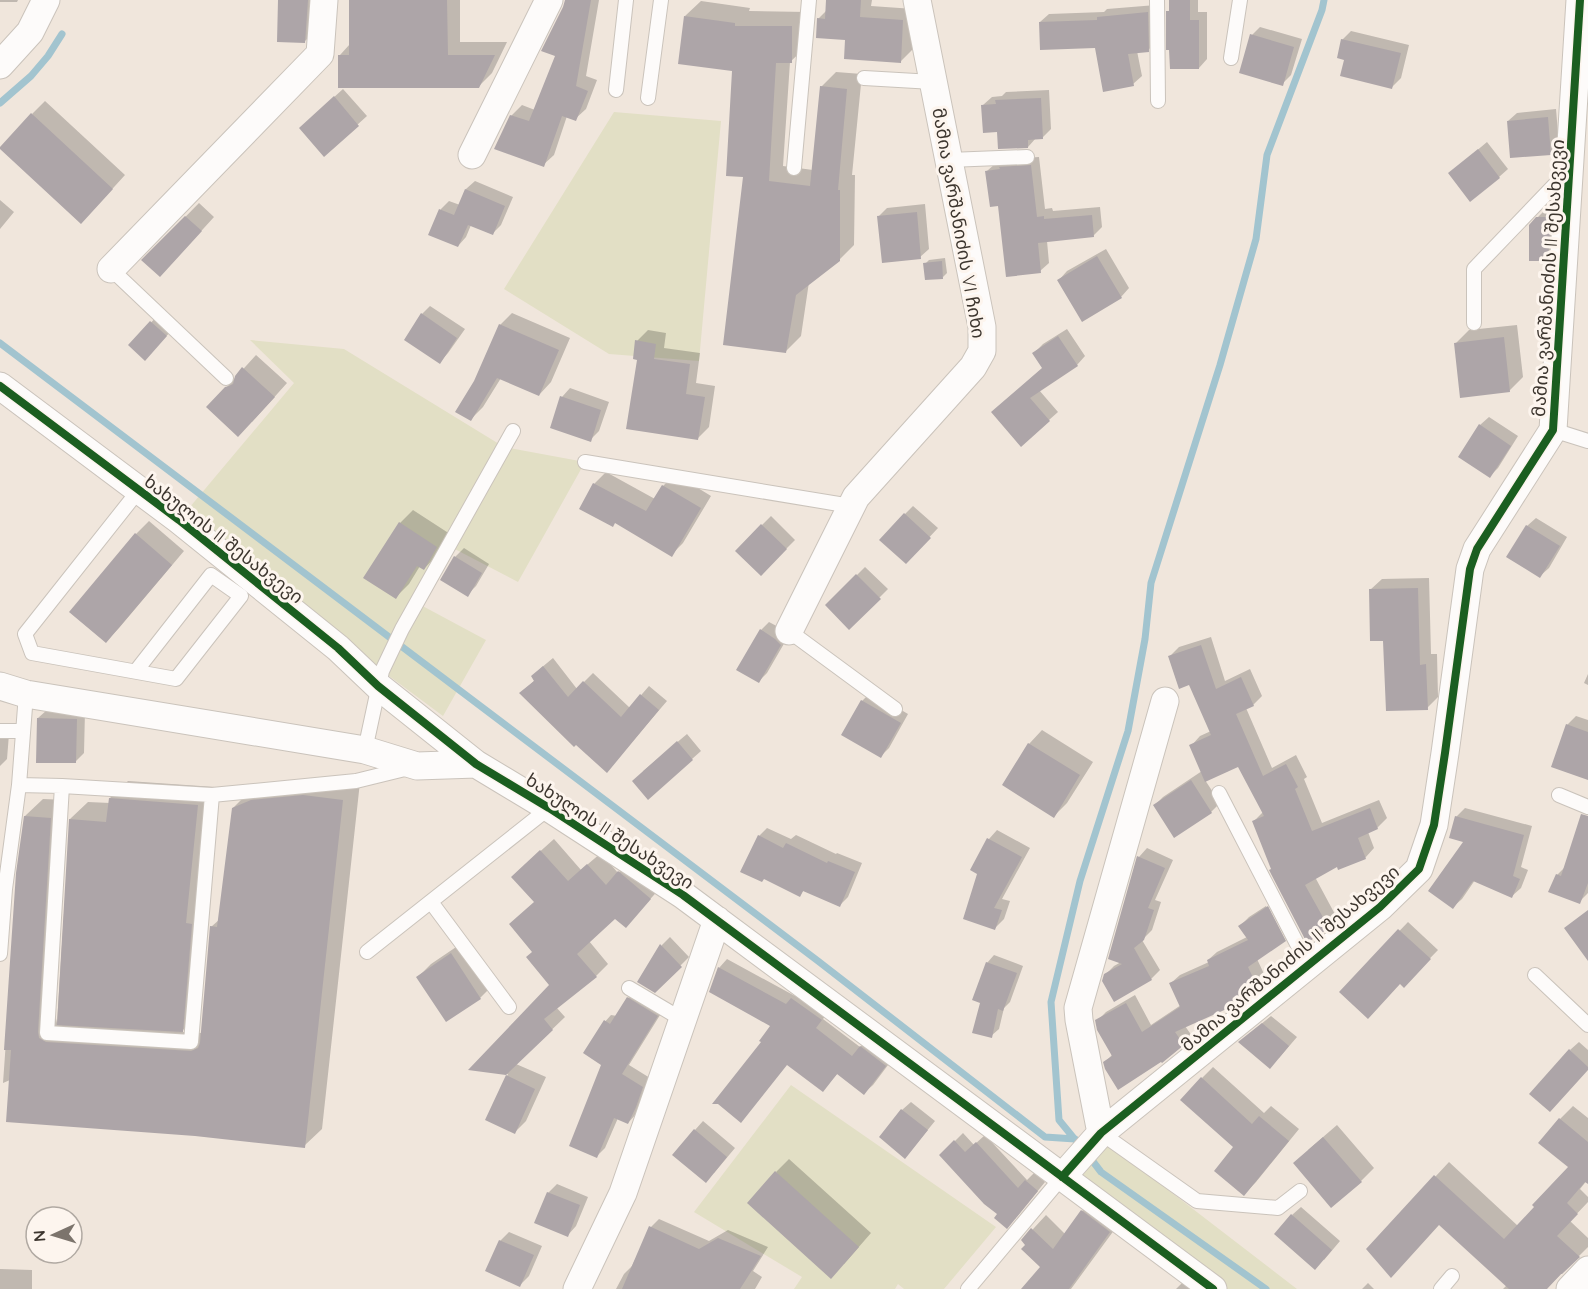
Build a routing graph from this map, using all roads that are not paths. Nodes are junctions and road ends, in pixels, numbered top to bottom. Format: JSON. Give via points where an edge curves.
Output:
{"nodes":[{"id":1,"x":46,"y":0,"type":"edge"},
{"id":2,"x":324,"y":0,"type":"edge"},
{"id":3,"x":549,"y":0,"type":"edge"},
{"id":4,"x":627,"y":0,"type":"edge"},
{"id":5,"x":661,"y":0,"type":"edge"},
{"id":6,"x":808,"y":0,"type":"edge"},
{"id":7,"x":917,"y":0,"type":"edge"},
{"id":8,"x":1156,"y":0,"type":"edge"},
{"id":9,"x":1240,"y":0,"type":"edge"},
{"id":10,"x":1580,"y":0,"type":"edge"},
{"id":11,"x":1231,"y":58,"type":"dead end"},
{"id":12,"x":0,"y":65,"type":"edge"},
{"id":13,"x":864,"y":78,"type":"dead end"},
{"id":14,"x":933,"y":82,"type":"junction"},
{"id":15,"x":616,"y":90,"type":"dead end"},
{"id":16,"x":648,"y":98,"type":"dead end"},
{"id":17,"x":1158,"y":100,"type":"dead end"},
{"id":18,"x":471,"y":155,"type":"dead end"},
{"id":19,"x":1027,"y":157,"type":"dead end"},
{"id":20,"x":949,"y":160,"type":"junction"},
{"id":21,"x":794,"y":168,"type":"dead end"},
{"id":22,"x":1570,"y":169,"type":"junction"},
{"id":23,"x":111,"y":269,"type":"joint"},
{"id":24,"x":1474,"y":323,"type":"dead end"},
{"id":25,"x":226,"y":378,"type":"dead end"},
{"id":26,"x":0,"y":386,"type":"edge"},
{"id":27,"x":1553,"y":430,"type":"junction"},
{"id":28,"x":513,"y":431,"type":"dead end"},
{"id":29,"x":1588,"y":441,"type":"edge"},
{"id":30,"x":585,"y":462,"type":"dead end"},
{"id":31,"x":139,"y":490,"type":"junction"},
{"id":32,"x":851,"y":507,"type":"junction"},
{"id":33,"x":789,"y":631,"type":"joint"},
{"id":34,"x":136,"y":671,"type":"junction"},
{"id":35,"x":0,"y":686,"type":"edge"},
{"id":36,"x":378,"y":687,"type":"junction"},
{"id":37,"x":26,"y":694,"type":"junction"},
{"id":38,"x":1165,"y":701,"type":"dead end"},
{"id":39,"x":895,"y":709,"type":"dead end"},
{"id":40,"x":0,"y":731,"type":"edge"},
{"id":41,"x":23,"y":731,"type":"junction"},
{"id":42,"x":365,"y":750,"type":"junction"},
{"id":43,"x":476,"y":764,"type":"junction"},
{"id":44,"x":417,"y":766,"type":"junction"},
{"id":45,"x":19,"y":785,"type":"junction"},
{"id":46,"x":62,"y":786,"type":"junction"},
{"id":47,"x":1219,"y":793,"type":"dead end"},
{"id":48,"x":213,"y":795,"type":"junction"},
{"id":49,"x":1559,"y":795,"type":"dead end"},
{"id":50,"x":1588,"y":807,"type":"edge"},
{"id":51,"x":549,"y":808,"type":"junction"},
{"id":52,"x":430,"y":902,"type":"junction"},
{"id":53,"x":717,"y":920,"type":"junction"},
{"id":54,"x":367,"y":952,"type":"dead end"},
{"id":55,"x":0,"y":954,"type":"edge"},
{"id":56,"x":1308,"y":965,"type":"junction"},
{"id":57,"x":1535,"y":975,"type":"dead end"},
{"id":58,"x":629,"y":988,"type":"dead end"},
{"id":59,"x":509,"y":1007,"type":"dead end"},
{"id":60,"x":682,"y":1020,"type":"junction"},
{"id":61,"x":1588,"y":1025,"type":"edge"},
{"id":62,"x":1099,"y":1135,"type":"junction"},
{"id":63,"x":1062,"y":1177,"type":"junction"},
{"id":64,"x":1300,"y":1191,"type":"dead end"},
{"id":65,"x":1588,"y":1270,"type":"edge"},
{"id":66,"x":1452,"y":1276,"type":"dead end"},
{"id":67,"x":577,"y":1289,"type":"edge"},
{"id":68,"x":968,"y":1289,"type":"edge"},
{"id":69,"x":1213,"y":1289,"type":"edge"},
{"id":70,"x":1441,"y":1289,"type":"edge"},
{"id":71,"x":1570,"y":1289,"type":"edge"}],
"edges":[{"from":1,"to":12,"type":"street","via":[[30,32]]},
{"from":2,"to":23,"type":"street","via":[[320,54]]},
{"from":3,"to":18,"type":"street"},
{"from":4,"to":15,"type":"lane"},
{"from":5,"to":16,"type":"lane"},
{"from":6,"to":21,"type":"lane"},
{"from":7,"to":14,"type":"street","name":"მამია ვარშანიძის VI ჩიხი"},
{"from":8,"to":17,"type":"lane"},
{"from":9,"to":11,"type":"lane"},
{"from":10,"to":22,"type":"street","name":"მამია ვარშანიძის II შესახვევი"},
{"from":13,"to":14,"type":"lane"},
{"from":14,"to":20,"type":"street","name":"მამია ვარშანიძის VI ჩიხი"},
{"from":19,"to":20,"type":"lane"},
{"from":20,"to":32,"type":"street","name":"მამია ვარშანიძის VI ჩიხი","via":[[981,327],[982,351],[973,367]]},
{"from":22,"to":24,"type":"lane","via":[[1474,269]]},
{"from":22,"to":27,"type":"street","name":"მამია ვარშანიძის II შესახვევი"},
{"from":23,"to":25,"type":"lane"},
{"from":26,"to":31,"type":"street","name":"ხახულის II შესახვევი"},
{"from":27,"to":29,"type":"lane"},
{"from":27,"to":56,"type":"street","name":"მამია ვარშანიძის II შესახვევი","via":[[1477,549],[1470,569],[1434,825],[1419,868],[1380,907]]},
{"from":28,"to":36,"type":"lane","via":[[402,629],[381,671]]},
{"from":30,"to":32,"type":"lane"},
{"from":31,"to":34,"type":"lane","via":[[25,634],[32,653]]},
{"from":31,"to":36,"type":"street","name":"ხახულის II შესახვევი","via":[[338,648]]},
{"from":32,"to":33,"type":"street","name":"მამია ვარშანიძის VI ჩიხი"},
{"from":33,"to":39,"type":"lane","name":"მამია ვარშანიძის VI ჩიხი"},
{"from":34,"to":34,"type":"lane","via":[[176,679],[241,596],[211,575]]},
{"from":35,"to":37,"type":"street"},
{"from":36,"to":42,"type":"lane"},
{"from":36,"to":43,"type":"street","name":"ხახულის II შესახვევი"},
{"from":37,"to":41,"type":"lane"},
{"from":37,"to":42,"type":"street"},
{"from":38,"to":62,"type":"street","via":[[1078,1008]]},
{"from":40,"to":41,"type":"lane"},
{"from":41,"to":45,"type":"lane"},
{"from":42,"to":44,"type":"street"},
{"from":43,"to":44,"type":"street"},
{"from":43,"to":51,"type":"street","name":"ხახულის II შესახვევი"},
{"from":44,"to":48,"type":"lane","via":[[356,781]]},
{"from":45,"to":46,"type":"lane"},
{"from":45,"to":55,"type":"lane"},
{"from":46,"to":48,"type":"lane"},
{"from":46,"to":48,"type":"lane","via":[[46,1033],[191,1042]]},
{"from":47,"to":56,"type":"lane"},
{"from":49,"to":50,"type":"lane"},
{"from":51,"to":52,"type":"lane"},
{"from":51,"to":53,"type":"street","name":"ხახულის II შესახვევი"},
{"from":52,"to":54,"type":"lane"},
{"from":52,"to":59,"type":"lane"},
{"from":53,"to":60,"type":"street"},
{"from":53,"to":63,"type":"street","name":"ხახულის II შესახვევი"},
{"from":56,"to":62,"type":"street","name":"მამია ვარშანიძის II შესახვევი"},
{"from":57,"to":61,"type":"lane"},
{"from":58,"to":60,"type":"lane"},
{"from":60,"to":67,"type":"street","via":[[623,1193]]},
{"from":62,"to":63,"type":"street","name":"მამია ვარშანიძის II შესახვევი"},
{"from":62,"to":64,"type":"lane","via":[[1197,1201],[1278,1208]]},
{"from":63,"to":68,"type":"lane"},
{"from":63,"to":69,"type":"street","name":"ხახულის II შესახვევი"},
{"from":65,"to":71,"type":"street"},
{"from":66,"to":70,"type":"lane"}]}
